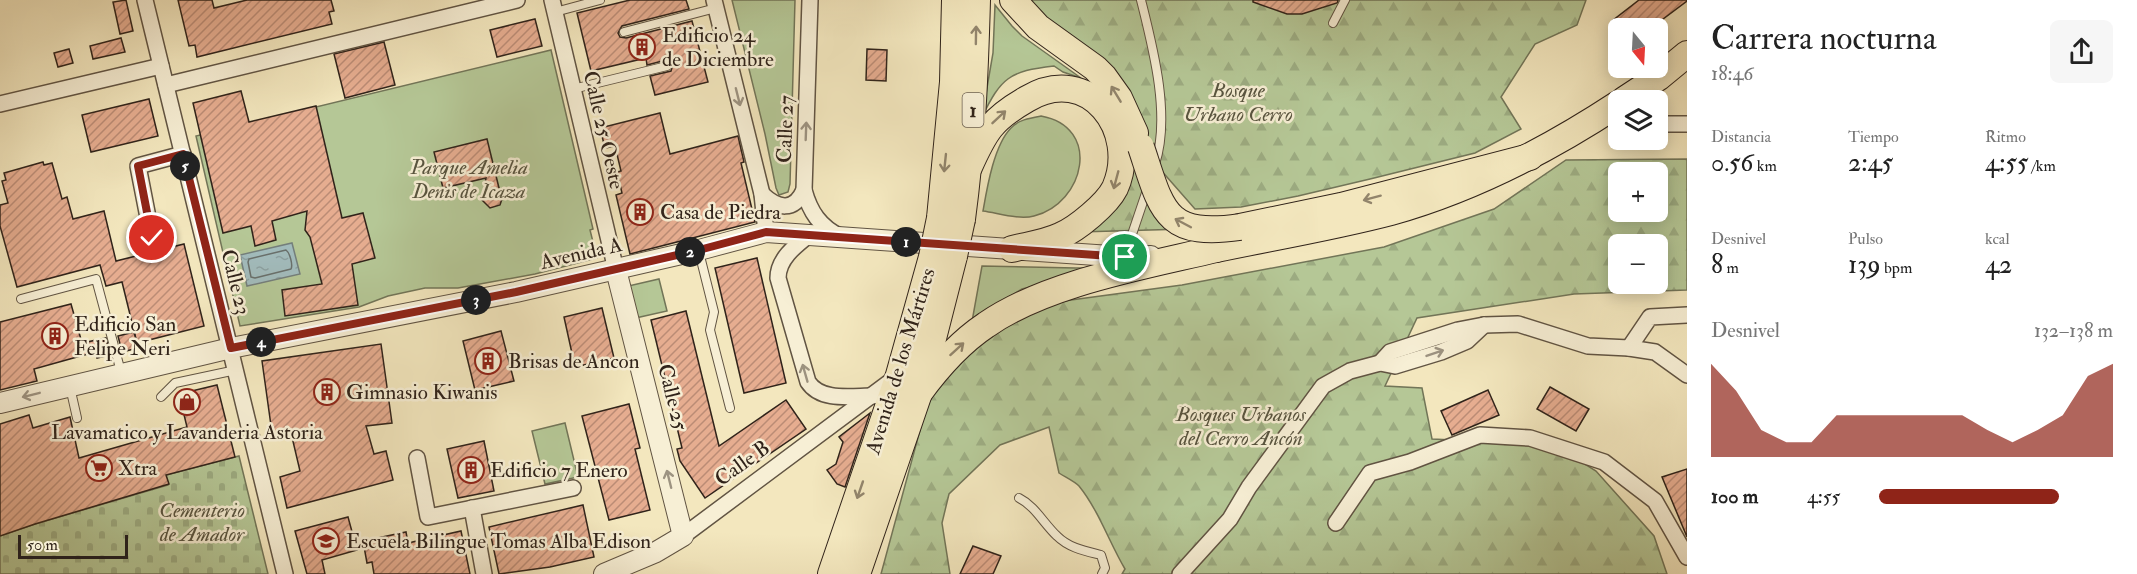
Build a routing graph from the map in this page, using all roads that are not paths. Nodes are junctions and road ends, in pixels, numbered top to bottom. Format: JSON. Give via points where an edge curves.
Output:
{"nodes":[{"id":1,"x":145,"y":0,"type":"edge"},
{"id":2,"x":517,"y":0,"type":"edge"},
{"id":3,"x":600,"y":0,"type":"edge"},
{"id":4,"x":810,"y":0,"type":"edge"},
{"id":5,"x":940,"y":0,"type":"edge"},
{"id":6,"x":955,"y":0,"type":"edge"},
{"id":7,"x":977,"y":0,"type":"edge"},
{"id":8,"x":1013,"y":0,"type":"edge"},
{"id":9,"x":1141,"y":0,"type":"edge"},
{"id":10,"x":1345,"y":0,"type":"edge"},
{"id":11,"x":715,"y":4,"type":"edge"},
{"id":12,"x":554,"y":6,"type":"edge"},
{"id":13,"x":1333,"y":23,"type":"dead end"},
{"id":14,"x":624,"y":32,"type":"dead end"},
{"id":15,"x":1687,"y":54,"type":"edge"},
{"id":16,"x":161,"y":66,"type":"junction"},
{"id":17,"x":667,"y":66,"type":"dead end"},
{"id":18,"x":953,"y":82,"type":"junction"},
{"id":19,"x":166,"y":85,"type":"junction"},
{"id":20,"x":573,"y":89,"type":"junction"},
{"id":21,"x":1638,"y":90,"type":"edge"},
{"id":22,"x":0,"y":104,"type":"edge"},
{"id":23,"x":1608,"y":116,"type":"edge"},
{"id":24,"x":1668,"y":124,"type":"edge"},
{"id":25,"x":1687,"y":124,"type":"edge"},
{"id":26,"x":183,"y":154,"type":"junction"},
{"id":27,"x":1530,"y":157,"type":"junction"},
{"id":28,"x":969,"y":167,"type":"junction"},
{"id":29,"x":804,"y":190,"type":"junction"},
{"id":30,"x":762,"y":194,"type":"junction"},
{"id":31,"x":951,"y":219,"type":"junction"},
{"id":32,"x":766,"y":232,"type":"junction"},
{"id":33,"x":808,"y":235,"type":"junction"},
{"id":34,"x":152,"y":238,"type":"dead end"},
{"id":35,"x":847,"y":238,"type":"junction"},
{"id":36,"x":1011,"y":249,"type":"junction"},
{"id":37,"x":1216,"y":249,"type":"junction"},
{"id":38,"x":699,"y":250,"type":"junction"},
{"id":39,"x":943,"y":256,"type":"junction"},
{"id":40,"x":1125,"y":257,"type":"junction"},
{"id":41,"x":616,"y":270,"type":"junction"},
{"id":42,"x":21,"y":299,"type":"dead end"},
{"id":43,"x":1687,"y":315,"type":"edge"},
{"id":44,"x":231,"y":348,"type":"junction"},
{"id":45,"x":1629,"y":348,"type":"junction"},
{"id":46,"x":236,"y":370,"type":"junction"},
{"id":47,"x":122,"y":373,"type":"junction"},
{"id":48,"x":899,"y":375,"type":"junction"},
{"id":49,"x":1687,"y":375,"type":"edge"},
{"id":50,"x":70,"y":386,"type":"junction"},
{"id":51,"x":919,"y":393,"type":"junction"},
{"id":52,"x":873,"y":396,"type":"junction"},
{"id":53,"x":161,"y":397,"type":"dead end"},
{"id":54,"x":0,"y":403,"type":"edge"},
{"id":55,"x":730,"y":408,"type":"dead end"},
{"id":56,"x":77,"y":418,"type":"dead end"},
{"id":57,"x":417,"y":458,"type":"dead end"},
{"id":58,"x":573,"y":488,"type":"dead end"},
{"id":59,"x":1020,"y":498,"type":"dead end"},
{"id":60,"x":472,"y":508,"type":"junction"},
{"id":61,"x":1336,"y":522,"type":"dead end"},
{"id":62,"x":683,"y":536,"type":"junction"},
{"id":63,"x":1687,"y":557,"type":"edge"},
{"id":64,"x":285,"y":574,"type":"edge"},
{"id":65,"x":484,"y":574,"type":"edge"},
{"id":66,"x":604,"y":574,"type":"edge"},
{"id":67,"x":831,"y":574,"type":"edge"},
{"id":68,"x":857,"y":574,"type":"edge"},
{"id":69,"x":1102,"y":574,"type":"edge"},
{"id":70,"x":1180,"y":574,"type":"edge"}],
"edges":[{"from":1,"to":16,"type":"street","name":"Calle 23"},
{"from":2,"to":19,"type":"street"},
{"from":3,"to":12,"type":"lane"},
{"from":29,"to":4,"type":"street","name":"Calle 27","one_way":true},
{"from":5,"to":18,"type":"main road"},
{"from":6,"to":18,"type":"main road","name":"Avenida de los Mártires","number":"1"},
{"from":28,"to":7,"type":"main road","name":"Avenida de los Mártires","number":"1","one_way":true},
{"from":27,"to":8,"type":"main road","one_way":true,"bridge":true,"via":[[1341,206],[1240,227],[1197,230],[1175,219],[1162,204],[1119,98],[1104,77],[1038,27]]},
{"from":9,"to":40,"type":"lane","via":[[1161,99],[1162,131],[1160,149]]},
{"from":10,"to":13,"type":"lane"},
{"from":11,"to":14,"type":"lane"},
{"from":11,"to":30,"type":"street","one_way":true},
{"from":12,"to":20,"type":"street","name":"Calle 25 Oeste"},
{"from":15,"to":21,"type":"main road"},
{"from":16,"to":19,"type":"street","name":"Calle 23"},
{"from":16,"to":22,"type":"street"},
{"from":17,"to":20,"type":"lane"},
{"from":18,"to":31,"type":"main road","name":"Avenida de los Mártires","number":"1","one_way":true},
{"from":19,"to":26,"type":"street","name":"Calle 23"},
{"from":20,"to":41,"type":"street","name":"Calle 25 Oeste"},
{"from":23,"to":27,"type":"main road"},
{"from":24,"to":25,"type":"street"},
{"from":26,"to":34,"type":"street","via":[[138,166]]},
{"from":26,"to":44,"type":"street","name":"Calle 23"},
{"from":27,"to":37,"type":"main road","via":[[1391,212]]},
{"from":28,"to":31,"type":"main road","name":"Avenida de los Mártires","number":"1"},
{"from":28,"to":36,"type":"main road","one_way":true,"via":[[982,137],[997,119],[1039,92],[1074,89],[1094,99],[1111,118],[1120,154],[1119,175],[1105,201],[1062,236]]},
{"from":29,"to":30,"type":"street","via":[[794,204],[786,207],[777,206]]},
{"from":29,"to":35,"type":"street","name":"Calle 27","via":[[816,218]]},
{"from":30,"to":32,"type":"street"},
{"from":31,"to":39,"type":"main road","name":"Avenida de los Mártires","number":"1","bridge":true},
{"from":32,"to":33,"type":"street","name":"Avenida A"},
{"from":32,"to":38,"type":"street","name":"Avenida A"},
{"from":33,"to":35,"type":"street","name":"Avenida A"},
{"from":52,"to":33,"type":"street","one_way":true,"via":[[831,396],[812,389],[808,382],[778,278],[778,269],[790,250]]},
{"from":35,"to":36,"type":"street","name":"Avenida A"},
{"from":36,"to":40,"type":"street","name":"Avenida A"},
{"from":37,"to":40,"type":"street","name":"Avenida A"},
{"from":51,"to":37,"type":"main road","one_way":true,"via":[[950,355],[999,316],[1072,286]]},
{"from":38,"to":41,"type":"street","name":"Avenida A"},
{"from":38,"to":55,"type":"lane","via":[[714,312],[710,330]]},
{"from":39,"to":48,"type":"main road","name":"Avenida de los Mártires","number":"1"},
{"from":39,"to":51,"type":"main road","name":"Avenida de los Mártires","number":"1"},
{"from":41,"to":44,"type":"street","name":"Avenida A"},
{"from":62,"to":41,"type":"street","name":"Calle 25","one_way":true},
{"from":42,"to":47,"type":"lane","via":[[96,279]]},
{"from":43,"to":45,"type":"street","via":[[1650,317]]},
{"from":44,"to":46,"type":"street","name":"Calle 23"},
{"from":44,"to":47,"type":"street","name":"Avenida A"},
{"from":45,"to":49,"type":"street","via":[[1655,352]]},
{"from":45,"to":70,"type":"street","via":[[1588,346],[1518,324],[1484,325],[1390,352],[1380,363],[1350,371],[1323,386],[1230,519]]},
{"from":46,"to":53,"type":"lane","via":[[176,383]]},
{"from":46,"to":64,"type":"street","name":"Calle 23"},
{"from":47,"to":50,"type":"street","name":"Avenida A"},
{"from":48,"to":52,"type":"street","name":"Calle B"},
{"from":48,"to":67,"type":"main road","name":"Avenida de los Mártires","number":"1","one_way":true},
{"from":50,"to":54,"type":"street","name":"Avenida A","one_way":true},
{"from":50,"to":56,"type":"lane"},
{"from":51,"to":68,"type":"main road","name":"Avenida de los Mártires","number":"1"},
{"from":52,"to":62,"type":"street","name":"Calle B"},
{"from":57,"to":60,"type":"street","via":[[428,517]]},
{"from":58,"to":60,"type":"street"},
{"from":59,"to":69,"type":"lane","via":[[1058,538],[1076,549],[1101,555],[1105,568]]},
{"from":60,"to":65,"type":"street"},
{"from":61,"to":63,"type":"street","via":[[1370,473],[1480,435],[1530,438],[1604,462],[1655,501]]},
{"from":62,"to":66,"type":"street","name":"Calle B"}]}
